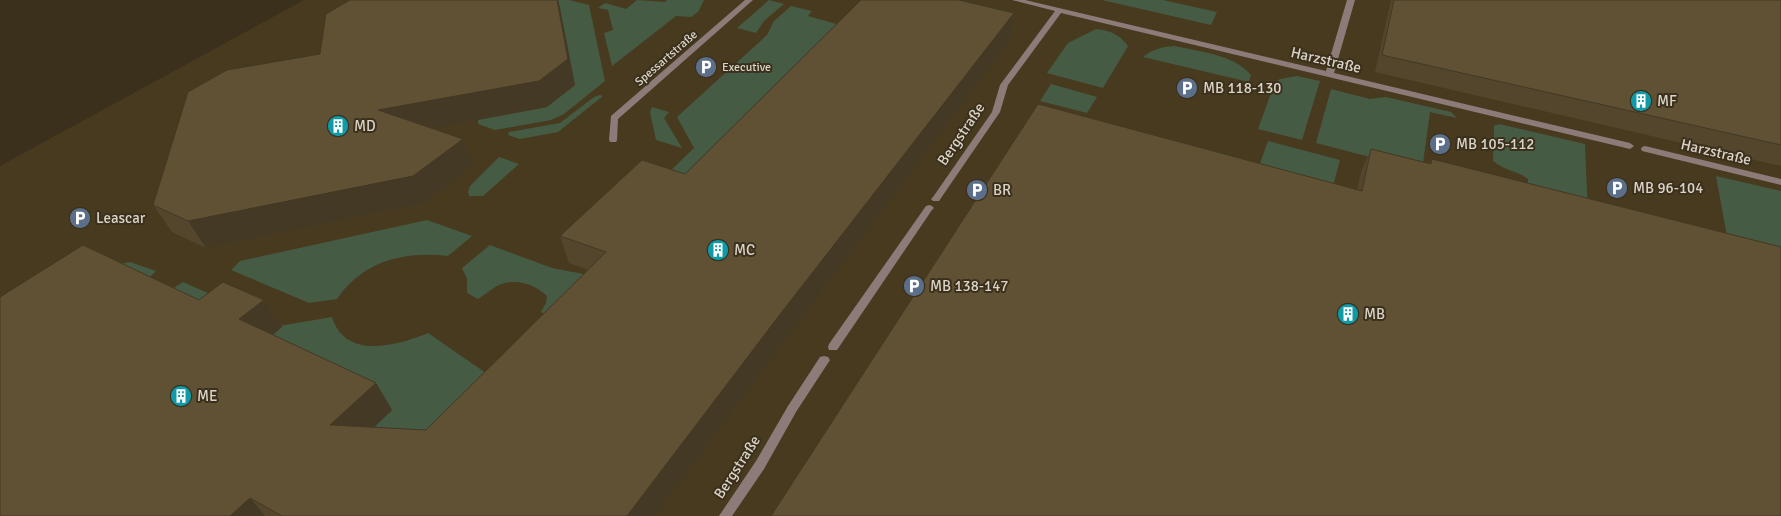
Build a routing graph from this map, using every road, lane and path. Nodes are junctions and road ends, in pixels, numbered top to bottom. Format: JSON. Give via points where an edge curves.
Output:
{"nodes":[{"id":1,"x":749,"y":0,"type":"edge"},
{"id":2,"x":1016,"y":0,"type":"edge"},
{"id":3,"x":1351,"y":0,"type":"edge"},
{"id":4,"x":1058,"y":11,"type":"junction"},
{"id":5,"x":1329,"y":75,"type":"junction"},
{"id":6,"x":613,"y":140,"type":"dead end"},
{"id":7,"x":1630,"y":146,"type":"dead end"},
{"id":8,"x":1645,"y":149,"type":"dead end"},
{"id":9,"x":1781,"y":182,"type":"edge"},
{"id":10,"x":936,"y":199,"type":"dead end"},
{"id":11,"x":930,"y":208,"type":"dead end"},
{"id":12,"x":833,"y":347,"type":"dead end"},
{"id":13,"x":824,"y":360,"type":"dead end"},
{"id":14,"x":724,"y":516,"type":"edge"}],
"edges":[{"from":1,"to":6,"type":"lane","name":"Spessartstraße","via":[[614,118]]},
{"from":2,"to":4,"type":"lane","name":"Harzstraße"},
{"from":3,"to":5,"type":"lane"},
{"from":4,"to":5,"type":"lane","name":"Harzstraße"},
{"from":4,"to":10,"type":"lane","name":"Bergstraße","via":[[1004,85],[996,112]]},
{"from":5,"to":7,"type":"lane","name":"Harzstraße"},
{"from":8,"to":9,"type":"lane","name":"Harzstraße"},
{"from":11,"to":12,"type":"lane"},
{"from":13,"to":14,"type":"lane","name":"Bergstraße","via":[[760,465]]}]}
